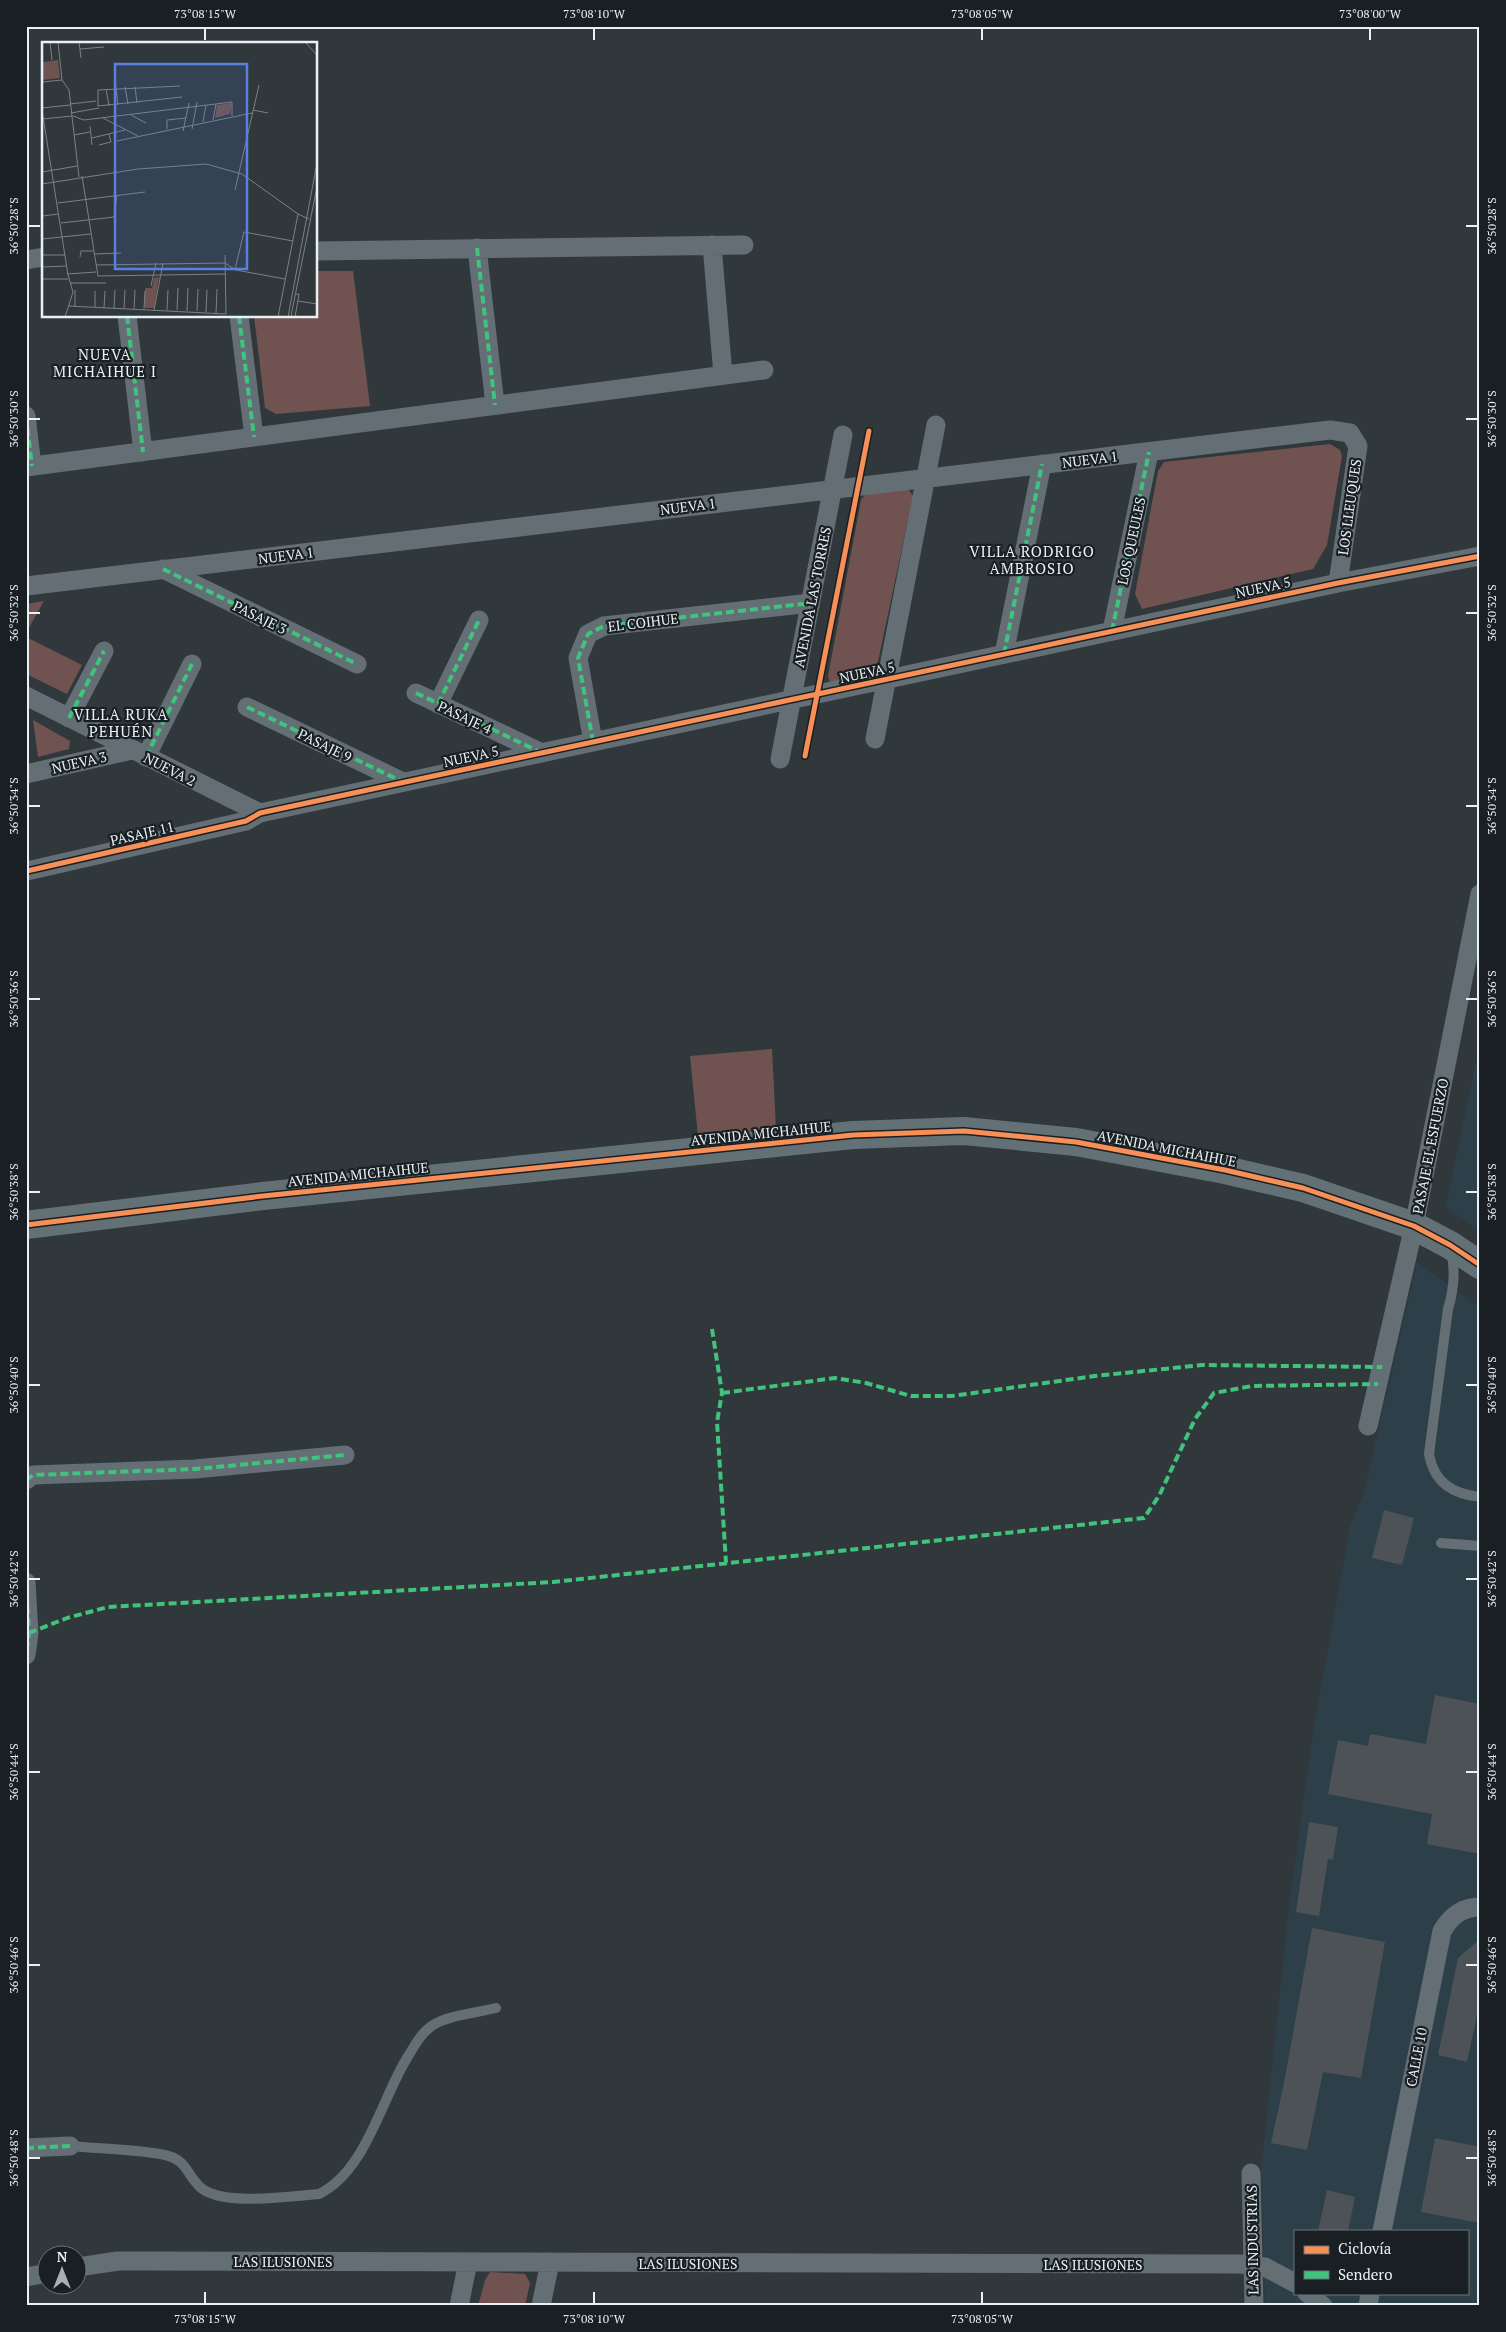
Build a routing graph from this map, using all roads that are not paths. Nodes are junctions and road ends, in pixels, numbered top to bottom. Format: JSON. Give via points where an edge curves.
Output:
{"nodes":[{"id":1,"x":712,"y":245,"type":"junction"},
{"id":2,"x":744,"y":245,"type":"dead end"},
{"id":3,"x":476,"y":248,"type":"junction"},
{"id":4,"x":318,"y":251,"type":"edge"},
{"id":5,"x":42,"y":257,"type":"edge"},
{"id":6,"x":26,"y":260,"type":"edge"},
{"id":7,"x":127,"y":318,"type":"edge"},
{"id":8,"x":239,"y":318,"type":"edge"},
{"id":9,"x":764,"y":370,"type":"dead end"},
{"id":10,"x":723,"y":375,"type":"junction"},
{"id":11,"x":495,"y":405,"type":"junction"},
{"id":12,"x":26,"y":416,"type":"edge"},
{"id":13,"x":936,"y":426,"type":"dead end"},
{"id":14,"x":1350,"y":433,"type":"joint"},
{"id":15,"x":843,"y":434,"type":"dead end"},
{"id":16,"x":254,"y":437,"type":"junction"},
{"id":17,"x":143,"y":452,"type":"junction"},
{"id":18,"x":1149,"y":452,"type":"junction"},
{"id":19,"x":1042,"y":464,"type":"junction"},
{"id":20,"x":29,"y":466,"type":"edge"},
{"id":21,"x":926,"y":478,"type":"junction"},
{"id":22,"x":832,"y":489,"type":"junction"},
{"id":23,"x":1480,"y":556,"type":"edge"},
{"id":24,"x":164,"y":570,"type":"junction"},
{"id":25,"x":1338,"y":583,"type":"junction"},
{"id":26,"x":26,"y":586,"type":"edge"},
{"id":27,"x":810,"y":606,"type":"junction"},
{"id":28,"x":479,"y":620,"type":"dead end"},
{"id":29,"x":1112,"y":631,"type":"junction"},
{"id":30,"x":104,"y":651,"type":"dead end"},
{"id":31,"x":1004,"y":654,"type":"junction"},
{"id":32,"x":192,"y":664,"type":"dead end"},
{"id":33,"x":357,"y":664,"type":"dead end"},
{"id":34,"x":886,"y":679,"type":"junction"},
{"id":35,"x":416,"y":693,"type":"dead end"},
{"id":36,"x":26,"y":696,"type":"edge"},
{"id":37,"x":792,"y":699,"type":"junction"},
{"id":38,"x":438,"y":704,"type":"junction"},
{"id":39,"x":247,"y":707,"type":"dead end"},
{"id":40,"x":69,"y":718,"type":"junction"},
{"id":41,"x":875,"y":739,"type":"dead end"},
{"id":42,"x":593,"y":742,"type":"junction"},
{"id":43,"x":139,"y":753,"type":"junction"},
{"id":44,"x":542,"y":753,"type":"junction"},
{"id":45,"x":780,"y":759,"type":"dead end"},
{"id":46,"x":26,"y":774,"type":"edge"},
{"id":47,"x":403,"y":782,"type":"junction"},
{"id":48,"x":260,"y":813,"type":"junction"},
{"id":49,"x":26,"y":871,"type":"edge"},
{"id":50,"x":1480,"y":894,"type":"edge"},
{"id":51,"x":26,"y":1225,"type":"edge"},
{"id":52,"x":1414,"y":1226,"type":"junction"},
{"id":53,"x":1450,"y":1245,"type":"junction"},
{"id":54,"x":1480,"y":1265,"type":"edge"},
{"id":55,"x":1368,"y":1426,"type":"dead end"},
{"id":56,"x":345,"y":1455,"type":"dead end"},
{"id":57,"x":26,"y":1480,"type":"edge"},
{"id":58,"x":1480,"y":1497,"type":"edge"},
{"id":59,"x":1441,"y":1544,"type":"dead end"},
{"id":60,"x":1480,"y":1546,"type":"edge"},
{"id":61,"x":26,"y":1582,"type":"edge"},
{"id":62,"x":26,"y":1655,"type":"edge"},
{"id":63,"x":1480,"y":1907,"type":"edge"},
{"id":64,"x":496,"y":2008,"type":"dead end"},
{"id":65,"x":70,"y":2146,"type":"joint"},
{"id":66,"x":26,"y":2148,"type":"edge"},
{"id":67,"x":1251,"y":2173,"type":"dead end"},
{"id":68,"x":1382,"y":2230,"type":"edge"},
{"id":69,"x":468,"y":2262,"type":"junction"},
{"id":70,"x":550,"y":2262,"type":"junction"},
{"id":71,"x":1253,"y":2265,"type":"junction"},
{"id":72,"x":88,"y":2266,"type":"edge"},
{"id":73,"x":1294,"y":2282,"type":"edge"},
{"id":74,"x":1308,"y":2294,"type":"edge"},
{"id":75,"x":459,"y":2306,"type":"edge"},
{"id":76,"x":541,"y":2306,"type":"edge"},
{"id":77,"x":1254,"y":2306,"type":"edge"},
{"id":78,"x":1323,"y":2306,"type":"edge"}],
"edges":[{"from":1,"to":2,"type":"street"},
{"from":1,"to":3,"type":"street"},
{"from":1,"to":10,"type":"street"},
{"from":3,"to":4,"type":"street"},
{"from":3,"to":11,"type":"street"},
{"from":5,"to":6,"type":"street"},
{"from":7,"to":17,"type":"street"},
{"from":8,"to":16,"type":"street"},
{"from":9,"to":10,"type":"street"},
{"from":10,"to":11,"type":"street"},
{"from":11,"to":16,"type":"street"},
{"from":12,"to":20,"type":"street"},
{"from":13,"to":21,"type":"street"},
{"from":14,"to":18,"type":"street","name":"NUEVA 1","via":[[1330,430]]},
{"from":14,"to":25,"type":"street","name":"LOS LLEUQUES","via":[[1358,446]]},
{"from":15,"to":22,"type":"street","name":"AVENIDA LAS TORRES"},
{"from":16,"to":17,"type":"street"},
{"from":17,"to":20,"type":"street"},
{"from":18,"to":19,"type":"street","name":"NUEVA 1"},
{"from":18,"to":29,"type":"street","name":"LOS QUEULES"},
{"from":19,"to":21,"type":"street","name":"NUEVA 1"},
{"from":19,"to":31,"type":"street"},
{"from":21,"to":22,"type":"street","name":"NUEVA 1"},
{"from":21,"to":34,"type":"street"},
{"from":22,"to":24,"type":"street","name":"NUEVA 1"},
{"from":22,"to":27,"type":"street","name":"AVENIDA LAS TORRES"},
{"from":23,"to":25,"type":"street","name":"NUEVA 5"},
{"from":24,"to":26,"type":"street","name":"NUEVA 1"},
{"from":24,"to":33,"type":"street","name":"PASAJE 3"},
{"from":25,"to":29,"type":"street","name":"NUEVA 5"},
{"from":27,"to":37,"type":"street","name":"AVENIDA LAS TORRES"},
{"from":27,"to":42,"type":"street","name":"EL COIHUE","via":[[802,604],[604,626],[588,634],[578,658]]},
{"from":28,"to":38,"type":"street"},
{"from":29,"to":31,"type":"street","name":"NUEVA 5"},
{"from":30,"to":40,"type":"street"},
{"from":31,"to":34,"type":"street","name":"NUEVA 5"},
{"from":32,"to":43,"type":"street"},
{"from":34,"to":37,"type":"street","name":"NUEVA 5"},
{"from":34,"to":41,"type":"street"},
{"from":35,"to":38,"type":"street","name":"PASAJE 4"},
{"from":36,"to":40,"type":"street","name":"NUEVA 2"},
{"from":37,"to":42,"type":"street","name":"NUEVA 5"},
{"from":37,"to":45,"type":"street","name":"AVENIDA LAS TORRES"},
{"from":38,"to":44,"type":"street","name":"PASAJE 4"},
{"from":39,"to":47,"type":"street","name":"PASAJE 9"},
{"from":40,"to":43,"type":"street","name":"NUEVA 2"},
{"from":42,"to":44,"type":"street","name":"NUEVA 5"},
{"from":43,"to":46,"type":"street","name":"NUEVA 3"},
{"from":43,"to":48,"type":"street","name":"NUEVA 2"},
{"from":44,"to":47,"type":"street","name":"NUEVA 5"},
{"from":47,"to":48,"type":"street","name":"NUEVA 5"},
{"from":48,"to":49,"type":"street","name":"PASAJE 11","via":[[246,821]]},
{"from":50,"to":52,"type":"street","name":"PASAJE EL ESFUERZO"},
{"from":51,"to":52,"type":"street","name":"AVENIDA MICHAIHUE","via":[[399,1181],[853,1134],[927,1131],[1039,1137],[1225,1170],[1303,1188]]},
{"from":52,"to":53,"type":"street","name":"AVENIDA MICHAIHUE"},
{"from":52,"to":55,"type":"street","name":"PASAJE EL ESFUERZO"},
{"from":53,"to":54,"type":"street","name":"AVENIDA MICHAIHUE"},
{"from":53,"to":58,"type":"lane","via":[[1453,1284],[1429,1454],[1432,1469],[1446,1486],[1455,1492]]},
{"from":56,"to":57,"type":"street","via":[[194,1469],[33,1475]]},
{"from":59,"to":60,"type":"lane"},
{"from":61,"to":62,"type":"street","via":[[29,1632]]},
{"from":63,"to":68,"type":"street","name":"CALLE 10","via":[[1456,1914],[1442,1930]]},
{"from":64,"to":65,"type":"lane","via":[[435,2024],[422,2034],[399,2071],[354,2165],[329,2189],[319,2194],[241,2199],[201,2188],[182,2162],[165,2155]]},
{"from":65,"to":66,"type":"street"},
{"from":67,"to":71,"type":"street","name":"LAS INDUSTRIAS"},
{"from":69,"to":70,"type":"street","name":"LAS ILUSIONES"},
{"from":69,"to":72,"type":"street","name":"LAS ILUSIONES","via":[[146,2260]]},
{"from":69,"to":75,"type":"street"},
{"from":70,"to":71,"type":"street","name":"LAS ILUSIONES"},
{"from":70,"to":76,"type":"street"},
{"from":71,"to":73,"type":"street","name":"LAS ILUSIONES","via":[[1275,2271]]},
{"from":71,"to":77,"type":"street","name":"LAS INDUSTRIAS"},
{"from":74,"to":78,"type":"street"}]}
